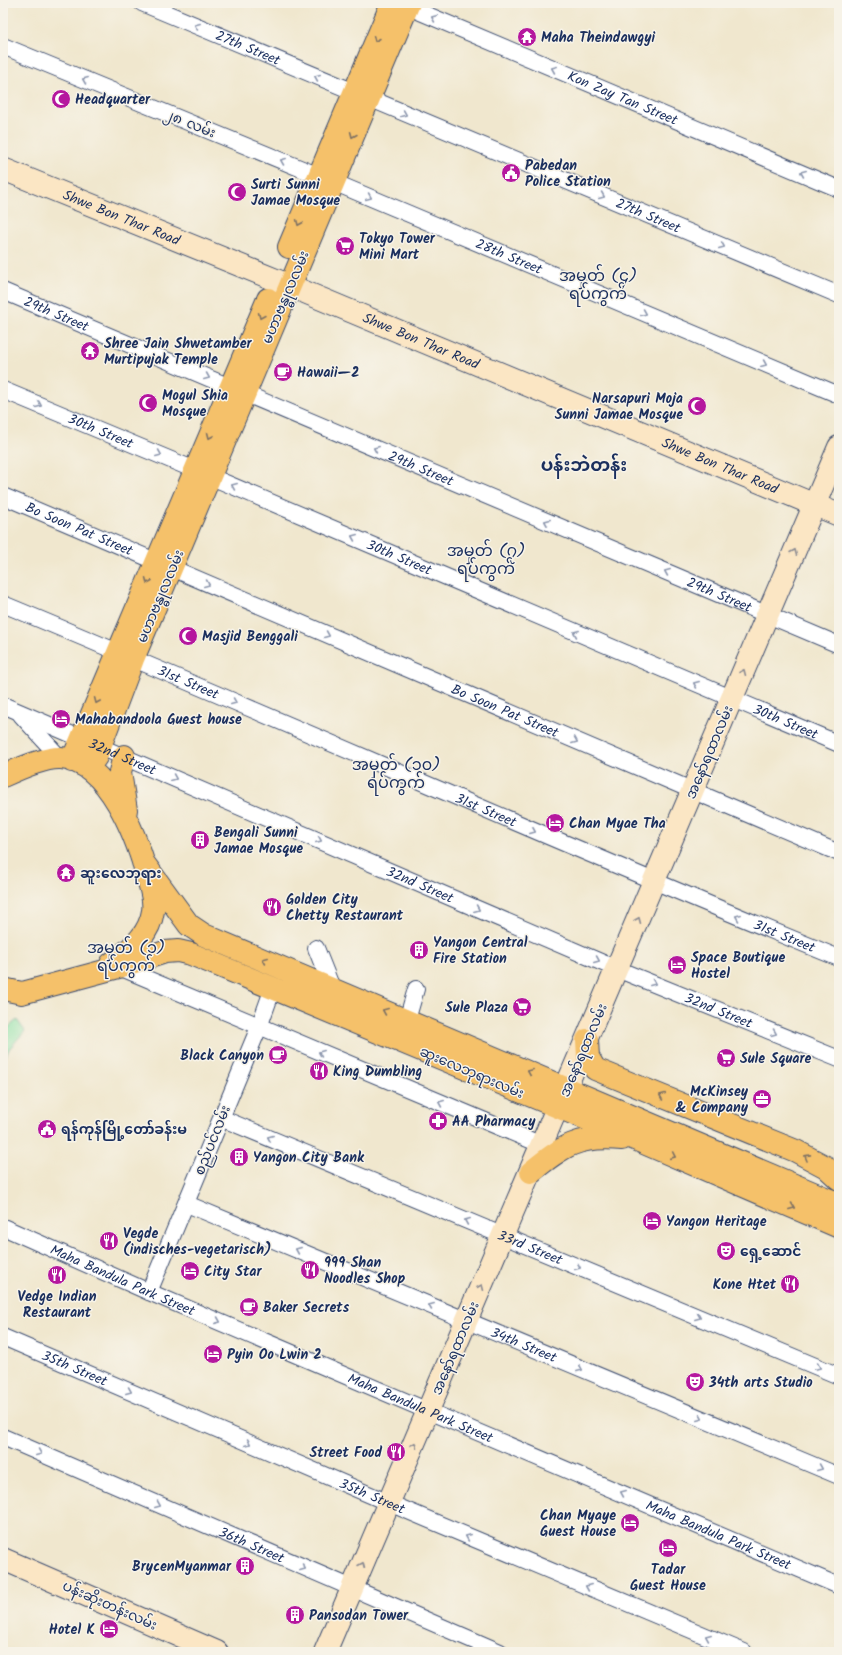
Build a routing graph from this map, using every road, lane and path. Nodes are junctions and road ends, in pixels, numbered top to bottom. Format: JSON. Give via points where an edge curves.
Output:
{"nodes":[{"id":1,"x":142,"y":3,"type":"edge"},
{"id":2,"x":402,"y":4,"type":"edge"},
{"id":3,"x":3,"y":46,"type":"edge"},
{"id":4,"x":361,"y":96,"type":"junction"},
{"id":5,"x":3,"y":169,"type":"edge"},
{"id":6,"x":326,"y":179,"type":"junction"},
{"id":7,"x":839,"y":189,"type":"edge"},
{"id":8,"x":283,"y":283,"type":"junction"},
{"id":9,"x":3,"y":292,"type":"edge"},
{"id":10,"x":839,"y":295,"type":"edge"},
{"id":11,"x":3,"y":390,"type":"edge"},
{"id":12,"x":238,"y":390,"type":"junction"},
{"id":13,"x":839,"y":395,"type":"edge"},
{"id":14,"x":839,"y":447,"type":"edge"},
{"id":15,"x":203,"y":473,"type":"junction"},
{"id":16,"x":3,"y":496,"type":"edge"},
{"id":17,"x":814,"y":505,"type":"junction"},
{"id":18,"x":839,"y":515,"type":"edge"},
{"id":19,"x":164,"y":565,"type":"junction"},
{"id":20,"x":3,"y":604,"type":"edge"},
{"id":21,"x":768,"y":615,"type":"junction"},
{"id":22,"x":839,"y":645,"type":"edge"},
{"id":23,"x":126,"y":655,"type":"junction"},
{"id":24,"x":732,"y":699,"type":"junction"},
{"id":25,"x":3,"y":705,"type":"edge"},
{"id":26,"x":19,"y":712,"type":"junction"},
{"id":27,"x":91,"y":742,"type":"junction"},
{"id":28,"x":839,"y":744,"type":"edge"},
{"id":29,"x":124,"y":756,"type":"junction"},
{"id":30,"x":73,"y":762,"type":"junction"},
{"id":31,"x":3,"y":776,"type":"edge"},
{"id":32,"x":693,"y":791,"type":"junction"},
{"id":33,"x":133,"y":834,"type":"junction"},
{"id":34,"x":839,"y":853,"type":"edge"},
{"id":35,"x":143,"y":862,"type":"junction"},
{"id":36,"x":654,"y":882,"type":"junction"},
{"id":37,"x":316,"y":948,"type":"dead end"},
{"id":38,"x":839,"y":958,"type":"edge"},
{"id":39,"x":110,"y":969,"type":"junction"},
{"id":40,"x":617,"y":969,"type":"junction"},
{"id":41,"x":273,"y":988,"type":"junction"},
{"id":42,"x":332,"y":988,"type":"junction"},
{"id":43,"x":3,"y":989,"type":"edge"},
{"id":44,"x":416,"y":989,"type":"dead end"},
{"id":45,"x":407,"y":1020,"type":"junction"},
{"id":46,"x":259,"y":1027,"type":"junction"},
{"id":47,"x":587,"y":1040,"type":"junction"},
{"id":48,"x":839,"y":1059,"type":"edge"},
{"id":49,"x":566,"y":1087,"type":"junction"},
{"id":50,"x":558,"y":1108,"type":"junction"},
{"id":51,"x":221,"y":1118,"type":"junction"},
{"id":52,"x":637,"y":1140,"type":"junction"},
{"id":53,"x":542,"y":1145,"type":"junction"},
{"id":54,"x":531,"y":1172,"type":"junction"},
{"id":55,"x":839,"y":1179,"type":"edge"},
{"id":56,"x":187,"y":1204,"type":"junction"},
{"id":57,"x":839,"y":1204,"type":"edge"},
{"id":58,"x":3,"y":1227,"type":"edge"},
{"id":59,"x":839,"y":1227,"type":"edge"},
{"id":60,"x":503,"y":1236,"type":"junction"},
{"id":61,"x":149,"y":1292,"type":"junction"},
{"id":62,"x":466,"y":1321,"type":"junction"},
{"id":63,"x":3,"y":1337,"type":"edge"},
{"id":64,"x":839,"y":1376,"type":"edge"},
{"id":65,"x":428,"y":1411,"type":"junction"},
{"id":66,"x":3,"y":1437,"type":"edge"},
{"id":67,"x":839,"y":1476,"type":"edge"},
{"id":68,"x":389,"y":1504,"type":"junction"},
{"id":69,"x":3,"y":1559,"type":"edge"},
{"id":70,"x":839,"y":1586,"type":"edge"},
{"id":71,"x":352,"y":1589,"type":"junction"},
{"id":72,"x":217,"y":1652,"type":"edge"},
{"id":73,"x":325,"y":1652,"type":"edge"},
{"id":74,"x":500,"y":1652,"type":"edge"},
{"id":75,"x":744,"y":1652,"type":"edge"}],
"edges":[{"from":4,"to":1,"type":"street","name":"27th Street","one_way":true},
{"from":2,"to":4,"type":"main road","name":"မဟာဗန္ဓုလလမ်း","one_way":true},
{"from":7,"to":2,"type":"street","name":"Kon Zay Tan Street","one_way":true},
{"from":6,"to":3,"type":"street","name":"၂၈ လမ်း","one_way":true},
{"from":4,"to":6,"type":"main road","name":"မဟာဗန္ဓုလလမ်း","one_way":true},
{"from":4,"to":10,"type":"street","name":"27th Street","one_way":true},
{"from":5,"to":8,"type":"main road","name":"Shwe Bon Thar Road"},
{"from":6,"to":8,"type":"main road","name":"မဟာဗန္ဓုလလမ်း","one_way":true},
{"from":6,"to":13,"type":"street","name":"28th Street","one_way":true},
{"from":8,"to":12,"type":"main road","name":"မဟာဗန္ဓုလလမ်း","one_way":true},
{"from":8,"to":17,"type":"main road","name":"Shwe Bon Thar Road"},
{"from":9,"to":12,"type":"street","name":"29th Street","one_way":true},
{"from":11,"to":15,"type":"street","name":"30th Street","one_way":true},
{"from":12,"to":15,"type":"main road","name":"မဟာဗန္ဓုလလမ်း","one_way":true},
{"from":21,"to":12,"type":"street","name":"29th Street","one_way":true},
{"from":14,"to":17,"type":"main road","name":"အနော်ရထာလမ်း"},
{"from":15,"to":19,"type":"main road","name":"မဟာဗန္ဓုလလမ်း"},
{"from":24,"to":15,"type":"street","name":"30th Street","one_way":true},
{"from":16,"to":19,"type":"street","name":"Bo Soon Pat Street"},
{"from":17,"to":18,"type":"main road","name":"Shwe Bon Thar Road"},
{"from":21,"to":17,"type":"main road","name":"အနော်ရထာလမ်း","one_way":true},
{"from":19,"to":23,"type":"main road","name":"မဟာဗန္ဓုလလမ်း","one_way":true},
{"from":19,"to":32,"type":"street","name":"Bo Soon Pat Street","one_way":true},
{"from":20,"to":23,"type":"street","name":"31st Street"},
{"from":21,"to":22,"type":"street","name":"29th Street"},
{"from":24,"to":21,"type":"main road","name":"အနော်ရထာလမ်း","one_way":true},
{"from":23,"to":27,"type":"main road","name":"မဟာဗန္ဓုလလမ်း","one_way":true},
{"from":23,"to":36,"type":"street","name":"31st Street","one_way":true},
{"from":24,"to":28,"type":"street","name":"30th Street"},
{"from":24,"to":32,"type":"main road","name":"အနော်ရထာလမ်း"},
{"from":25,"to":26,"type":"street","name":"32nd Street"},
{"from":26,"to":27,"type":"street","name":"32nd Street"},
{"from":26,"to":30,"type":"street"},
{"from":27,"to":29,"type":"street","name":"32nd Street"},
{"from":27,"to":30,"type":"main road","name":"မဟာဗန္ဓုလလမ်း","via":[[96,757]]},
{"from":29,"to":33,"type":"main road","via":[[120,772]]},
{"from":29,"to":40,"type":"street","name":"32nd Street","one_way":true},
{"from":30,"to":31,"type":"main road","via":[[26,766]]},
{"from":30,"to":33,"type":"main road","via":[[116,799]]},
{"from":32,"to":34,"type":"street","name":"Bo Soon Pat Street"},
{"from":32,"to":36,"type":"main road","name":"အနော်ရထာလမ်း"},
{"from":33,"to":35,"type":"main road"},
{"from":35,"to":39,"type":"main road","via":[[153,898],[150,924],[139,942]]},
{"from":42,"to":35,"type":"main road","name":"ဆူးလေဘုရားလမ်း","one_way":true,"via":[[204,935],[189,925]]},
{"from":38,"to":36,"type":"street","name":"31st Street","one_way":true},
{"from":40,"to":36,"type":"main road","name":"အနော်ရထာလမ်း","one_way":true},
{"from":37,"to":42,"type":"street"},
{"from":39,"to":41,"type":"main road","name":"ဆူးလေဘုရားလမ်း","via":[[165,952],[178,951]]},
{"from":39,"to":43,"type":"main road","name":"ဆူးလေဘုရားလမ်း","via":[[22,993]]},
{"from":39,"to":46,"type":"street"},
{"from":40,"to":47,"type":"main road","name":"အနော်ရထာလမ်း"},
{"from":40,"to":48,"type":"street","name":"32nd Street","one_way":true},
{"from":41,"to":46,"type":"street","name":"စည်ပင်လမ်း"},
{"from":41,"to":50,"type":"main road","name":"ဆူးလေဘုရားလမ်း"},
{"from":45,"to":42,"type":"main road","name":"ဆူးလေဘုရားလမ်း","one_way":true},
{"from":44,"to":45,"type":"street"},
{"from":49,"to":45,"type":"main road","name":"ဆူးလေဘုရားလမ်း","one_way":true},
{"from":46,"to":51,"type":"street","name":"စည်ပင်လမ်း"},
{"from":53,"to":46,"type":"street","one_way":true},
{"from":47,"to":49,"type":"main road","name":"အနော်ရထာလမ်း"},
{"from":55,"to":47,"type":"main road","one_way":true,"via":[[826,1167],[796,1151],[596,1069],[588,1058]]},
{"from":49,"to":50,"type":"main road","name":"အနော်ရထာလမ်း"},
{"from":49,"to":57,"type":"main road","name":"ဆူးလေဘုရားလမ်း"},
{"from":50,"to":52,"type":"main road","name":"ဆူးလေဘုရားလမ်း"},
{"from":50,"to":53,"type":"main road","name":"အနော်ရထာလမ်း"},
{"from":51,"to":56,"type":"street","name":"စည်ပင်လမ်း"},
{"from":60,"to":51,"type":"street","name":"33rd Street","one_way":true},
{"from":52,"to":54,"type":"main road","via":[[602,1137],[578,1142],[558,1150]]},
{"from":52,"to":59,"type":"main road","name":"ဆူးလေဘုရားလမ်း","one_way":true},
{"from":53,"to":54,"type":"main road","name":"အနော်ရထာလမ်း"},
{"from":54,"to":60,"type":"main road","name":"အနော်ရထာလမ်း"},
{"from":56,"to":61,"type":"street","name":"စည်ပင်လမ်း"},
{"from":62,"to":56,"type":"street","name":"34th Street","one_way":true},
{"from":58,"to":61,"type":"street","name":"Maha Bandula Park Street"},
{"from":62,"to":60,"type":"main road","name":"အနော်ရထာလမ်း","one_way":true},
{"from":60,"to":64,"type":"street","name":"33rd Street","one_way":true},
{"from":61,"to":65,"type":"street","name":"Maha Bandula Park Street","one_way":true},
{"from":62,"to":65,"type":"main road","name":"အနော်ရထာလမ်း"},
{"from":62,"to":67,"type":"street","name":"34th Street","one_way":true},
{"from":63,"to":68,"type":"street","name":"35th Street","one_way":true},
{"from":68,"to":65,"type":"main road","name":"အနော်ရထာလမ်း","one_way":true},
{"from":70,"to":65,"type":"street","name":"Maha Bandula Park Street","one_way":true},
{"from":66,"to":71,"type":"street","name":"36th Street","one_way":true},
{"from":71,"to":68,"type":"main road","name":"အနော်ရထာလမ်း","one_way":true},
{"from":75,"to":68,"type":"street","name":"35th Street","one_way":true},
{"from":69,"to":72,"type":"main road","name":"ပန်းဆိုးတန်းလမ်း"},
{"from":71,"to":73,"type":"main road","name":"အနော်ရထာလမ်း"},
{"from":71,"to":74,"type":"street","name":"36th Street"}]}
